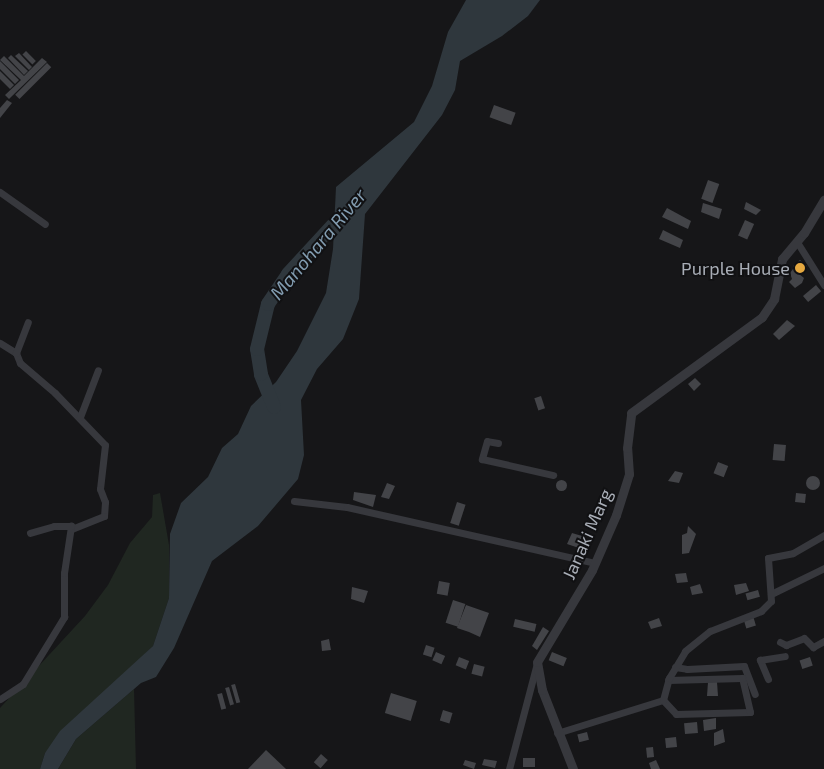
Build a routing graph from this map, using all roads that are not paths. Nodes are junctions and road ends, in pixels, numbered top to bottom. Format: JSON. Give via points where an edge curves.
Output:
{"nodes":[{"id":1,"x":0,"y":192,"type":"edge"},
{"id":2,"x":824,"y":200,"type":"edge"},
{"id":3,"x":45,"y":224,"type":"dead end"},
{"id":4,"x":797,"y":242,"type":"junction"},
{"id":5,"x":824,"y":285,"type":"edge"},
{"id":6,"x":28,"y":322,"type":"dead end"},
{"id":7,"x":0,"y":343,"type":"edge"},
{"id":8,"x":16,"y":353,"type":"junction"},
{"id":9,"x":98,"y":370,"type":"dead end"},
{"id":10,"x":80,"y":418,"type":"junction"},
{"id":11,"x":498,"y":444,"type":"dead end"},
{"id":12,"x":553,"y":475,"type":"dead end"},
{"id":13,"x":294,"y":501,"type":"dead end"},
{"id":14,"x":72,"y":529,"type":"junction"},
{"id":15,"x":30,"y":533,"type":"dead end"},
{"id":16,"x":824,"y":535,"type":"edge"},
{"id":17,"x":596,"y":563,"type":"junction"},
{"id":18,"x":824,"y":568,"type":"edge"},
{"id":19,"x":771,"y":594,"type":"junction"},
{"id":20,"x":824,"y":641,"type":"edge"},
{"id":21,"x":780,"y":642,"type":"dead end"},
{"id":22,"x":785,"y":656,"type":"dead end"},
{"id":23,"x":537,"y":662,"type":"junction"},
{"id":24,"x":675,"y":667,"type":"junction"},
{"id":25,"x":768,"y":679,"type":"dead end"},
{"id":26,"x":668,"y":680,"type":"junction"},
{"id":27,"x":755,"y":694,"type":"dead end"},
{"id":28,"x":0,"y":699,"type":"edge"},
{"id":29,"x":663,"y":700,"type":"junction"},
{"id":30,"x":557,"y":733,"type":"junction"},
{"id":31,"x":508,"y":769,"type":"edge"},
{"id":32,"x":573,"y":769,"type":"edge"}],
"edges":[{"from":1,"to":3,"type":"street"},
{"from":2,"to":4,"type":"street","name":"Janaki Marg"},
{"from":4,"to":5,"type":"street"},
{"from":4,"to":17,"type":"street","name":"Janaki Marg","via":[[782,259],[774,299],[762,317],[631,413],[627,448],[629,474]]},
{"from":6,"to":8,"type":"street"},
{"from":7,"to":8,"type":"street"},
{"from":8,"to":10,"type":"street","via":[[20,363]]},
{"from":9,"to":10,"type":"street"},
{"from":10,"to":14,"type":"street","via":[[105,445],[100,489],[104,516]]},
{"from":11,"to":12,"type":"street","via":[[487,441],[482,459]]},
{"from":13,"to":17,"type":"street","via":[[348,507]]},
{"from":14,"to":15,"type":"street","via":[[67,524]]},
{"from":14,"to":28,"type":"street","via":[[64,573],[64,617],[23,684]]},
{"from":16,"to":19,"type":"street","via":[[793,553],[768,558]]},
{"from":17,"to":23,"type":"street","name":"Janaki Marg"},
{"from":18,"to":19,"type":"street"},
{"from":19,"to":24,"type":"street","via":[[771,601],[761,611],[710,631],[684,651]]},
{"from":20,"to":21,"type":"street","via":[[813,647],[804,638],[786,645]]},
{"from":22,"to":25,"type":"street","via":[[760,660]]},
{"from":23,"to":30,"type":"street","via":[[542,690]]},
{"from":23,"to":31,"type":"street"},
{"from":24,"to":26,"type":"street"},
{"from":24,"to":27,"type":"street","via":[[744,666]]},
{"from":26,"to":29,"type":"street"},
{"from":26,"to":29,"type":"street","via":[[742,678],[750,712],[676,714]]},
{"from":29,"to":30,"type":"street"},
{"from":30,"to":32,"type":"street"}]}
